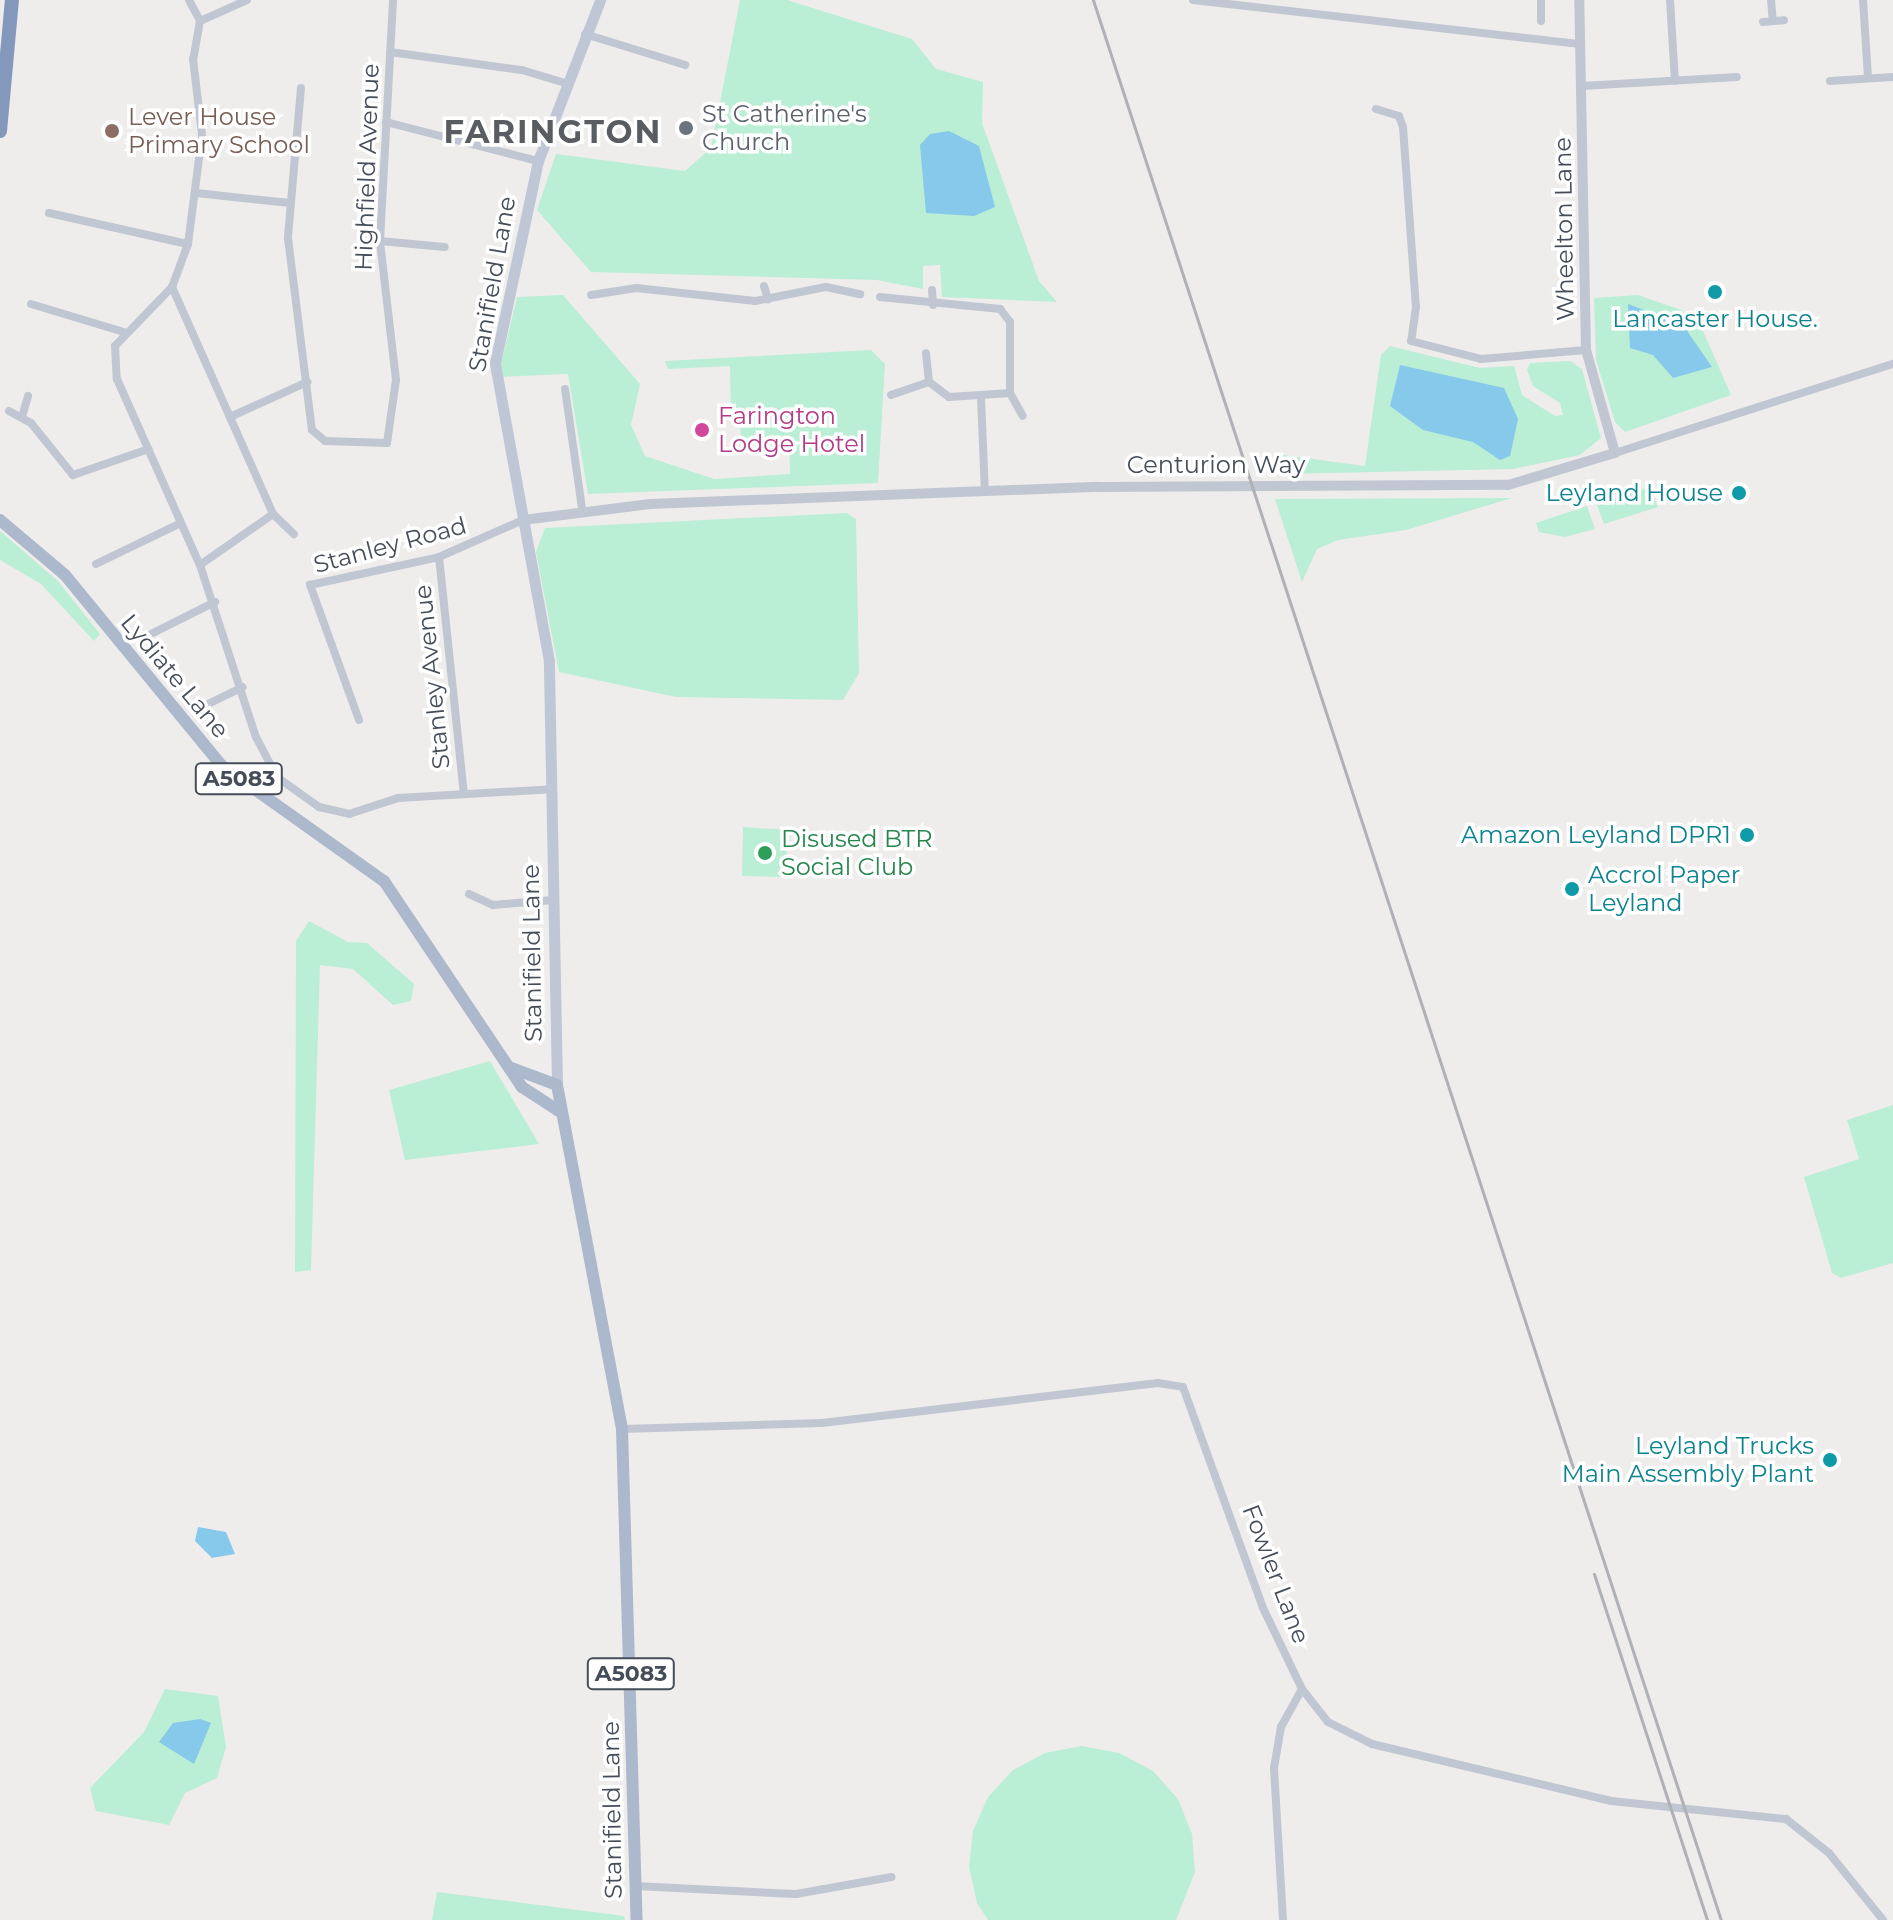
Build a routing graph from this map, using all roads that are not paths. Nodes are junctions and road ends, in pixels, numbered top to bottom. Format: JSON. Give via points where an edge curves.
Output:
{"nodes":[{"id":1,"x":12,"y":0,"type":"edge"},
{"id":2,"x":189,"y":0,"type":"edge"},
{"id":3,"x":247,"y":0,"type":"edge"},
{"id":4,"x":393,"y":0,"type":"edge"},
{"id":5,"x":1193,"y":0,"type":"edge"},
{"id":6,"x":1541,"y":0,"type":"edge"},
{"id":7,"x":1579,"y":0,"type":"edge"},
{"id":8,"x":1670,"y":0,"type":"edge"},
{"id":9,"x":1771,"y":0,"type":"edge"},
{"id":10,"x":1863,"y":0,"type":"edge"},
{"id":11,"x":597,"y":1,"type":"edge"},
{"id":12,"x":1784,"y":20,"type":"dead end"},
{"id":13,"x":200,"y":21,"type":"junction"},
{"id":14,"x":1541,"y":21,"type":"dead end"},
{"id":15,"x":1773,"y":21,"type":"junction"},
{"id":16,"x":1763,"y":22,"type":"dead end"},
{"id":17,"x":585,"y":34,"type":"junction"},
{"id":18,"x":1581,"y":44,"type":"junction"},
{"id":19,"x":390,"y":52,"type":"junction"},
{"id":20,"x":685,"y":65,"type":"dead end"},
{"id":21,"x":1737,"y":77,"type":"dead end"},
{"id":22,"x":1893,"y":77,"type":"edge"},
{"id":23,"x":1868,"y":78,"type":"junction"},
{"id":24,"x":1675,"y":81,"type":"junction"},
{"id":25,"x":1830,"y":81,"type":"dead end"},
{"id":26,"x":565,"y":83,"type":"junction"},
{"id":27,"x":1582,"y":86,"type":"junction"},
{"id":28,"x":301,"y":88,"type":"dead end"},
{"id":29,"x":1376,"y":109,"type":"dead end"},
{"id":30,"x":386,"y":122,"type":"junction"},
{"id":31,"x":0,"y":131,"type":"edge"},
{"id":32,"x":538,"y":161,"type":"junction"},
{"id":33,"x":196,"y":193,"type":"junction"},
{"id":34,"x":290,"y":203,"type":"junction"},
{"id":35,"x":49,"y":213,"type":"dead end"},
{"id":36,"x":380,"y":241,"type":"junction"},
{"id":37,"x":188,"y":244,"type":"junction"},
{"id":38,"x":445,"y":247,"type":"dead end"},
{"id":39,"x":764,"y":286,"type":"dead end"},
{"id":40,"x":172,"y":287,"type":"junction"},
{"id":41,"x":932,"y":290,"type":"dead end"},
{"id":42,"x":860,"y":294,"type":"dead end"},
{"id":43,"x":591,"y":295,"type":"dead end"},
{"id":44,"x":880,"y":297,"type":"dead end"},
{"id":45,"x":768,"y":299,"type":"junction"},
{"id":46,"x":31,"y":304,"type":"dead end"},
{"id":47,"x":933,"y":305,"type":"junction"},
{"id":48,"x":124,"y":332,"type":"junction"},
{"id":49,"x":1586,"y":350,"type":"junction"},
{"id":50,"x":926,"y":353,"type":"dead end"},
{"id":51,"x":1893,"y":364,"type":"edge"},
{"id":52,"x":307,"y":382,"type":"junction"},
{"id":53,"x":929,"y":382,"type":"junction"},
{"id":54,"x":565,"y":389,"type":"dead end"},
{"id":55,"x":1010,"y":393,"type":"junction"},
{"id":56,"x":891,"y":395,"type":"dead end"},
{"id":57,"x":28,"y":396,"type":"dead end"},
{"id":58,"x":981,"y":398,"type":"junction"},
{"id":59,"x":9,"y":411,"type":"dead end"},
{"id":60,"x":1023,"y":416,"type":"dead end"},
{"id":61,"x":22,"y":417,"type":"junction"},
{"id":62,"x":230,"y":417,"type":"junction"},
{"id":63,"x":149,"y":449,"type":"junction"},
{"id":64,"x":1615,"y":453,"type":"junction"},
{"id":65,"x":985,"y":492,"type":"junction"},
{"id":66,"x":582,"y":509,"type":"junction"},
{"id":67,"x":273,"y":514,"type":"junction"},
{"id":68,"x":0,"y":520,"type":"edge"},
{"id":69,"x":523,"y":520,"type":"junction"},
{"id":70,"x":181,"y":523,"type":"junction"},
{"id":71,"x":294,"y":534,"type":"dead end"},
{"id":72,"x":439,"y":557,"type":"junction"},
{"id":73,"x":96,"y":564,"type":"dead end"},
{"id":74,"x":200,"y":565,"type":"junction"},
{"id":75,"x":215,"y":602,"type":"junction"},
{"id":76,"x":149,"y":635,"type":"dead end"},
{"id":77,"x":243,"y":687,"type":"junction"},
{"id":78,"x":204,"y":706,"type":"dead end"},
{"id":79,"x":359,"y":720,"type":"dead end"},
{"id":80,"x":552,"y":789,"type":"junction"},
{"id":81,"x":464,"y":793,"type":"junction"},
{"id":82,"x":469,"y":894,"type":"dead end"},
{"id":83,"x":553,"y":900,"type":"junction"},
{"id":84,"x":509,"y":1067,"type":"junction"},
{"id":85,"x":557,"y":1085,"type":"junction"},
{"id":86,"x":559,"y":1111,"type":"junction"},
{"id":87,"x":622,"y":1429,"type":"junction"},
{"id":88,"x":1302,"y":1689,"type":"junction"},
{"id":89,"x":891,"y":1877,"type":"dead end"},
{"id":90,"x":636,"y":1886,"type":"junction"},
{"id":91,"x":637,"y":1920,"type":"edge"},
{"id":92,"x":1283,"y":1920,"type":"edge"},
{"id":93,"x":1883,"y":1920,"type":"edge"}],
"edges":[{"from":1,"to":31,"type":"highway"},
{"from":2,"to":13,"type":"street"},
{"from":3,"to":13,"type":"street"},
{"from":4,"to":19,"type":"street","name":"Highfield Avenue"},
{"from":5,"to":18,"type":"street"},
{"from":6,"to":14,"type":"street"},
{"from":7,"to":18,"type":"street","name":"Wheelton Lane"},
{"from":8,"to":24,"type":"street"},
{"from":9,"to":15,"type":"street"},
{"from":10,"to":23,"type":"street"},
{"from":11,"to":17,"type":"main road","name":"Stanifield Lane"},
{"from":12,"to":15,"type":"street"},
{"from":13,"to":33,"type":"street","via":[[194,40],[202,135]]},
{"from":15,"to":16,"type":"street"},
{"from":17,"to":20,"type":"street"},
{"from":17,"to":26,"type":"main road","name":"Stanifield Lane"},
{"from":18,"to":27,"type":"street","name":"Wheelton Lane"},
{"from":19,"to":26,"type":"street","via":[[522,70]]},
{"from":19,"to":30,"type":"street","name":"Highfield Avenue"},
{"from":21,"to":24,"type":"street"},
{"from":22,"to":23,"type":"street"},
{"from":23,"to":25,"type":"street"},
{"from":24,"to":27,"type":"street"},
{"from":26,"to":32,"type":"main road","name":"Stanifield Lane"},
{"from":27,"to":49,"type":"street","name":"Wheelton Lane"},
{"from":28,"to":34,"type":"street"},
{"from":29,"to":49,"type":"street","via":[[1392,111],[1403,127],[1416,307],[1411,341],[1481,359]]},
{"from":30,"to":32,"type":"street"},
{"from":30,"to":36,"type":"street","name":"Highfield Avenue"},
{"from":32,"to":69,"type":"main road","name":"Stanifield Lane","via":[[495,363]]},
{"from":33,"to":34,"type":"street"},
{"from":33,"to":37,"type":"street"},
{"from":34,"to":52,"type":"street","via":[[290,274]]},
{"from":35,"to":37,"type":"street"},
{"from":36,"to":38,"type":"street"},
{"from":36,"to":52,"type":"street","name":"Highfield Avenue","via":[[396,380],[387,443],[315,437]]},
{"from":37,"to":40,"type":"street"},
{"from":39,"to":45,"type":"street"},
{"from":40,"to":48,"type":"street"},
{"from":40,"to":62,"type":"street"},
{"from":41,"to":47,"type":"street"},
{"from":42,"to":45,"type":"street","via":[[826,287]]},
{"from":43,"to":45,"type":"street","via":[[636,288]]},
{"from":44,"to":47,"type":"street"},
{"from":46,"to":48,"type":"street"},
{"from":47,"to":55,"type":"street","via":[[985,305],[1006,314]]},
{"from":48,"to":63,"type":"street","via":[[112,361]]},
{"from":49,"to":64,"type":"street","name":"Wheelton Lane"},
{"from":50,"to":53,"type":"street"},
{"from":51,"to":64,"type":"street","name":"Centurion Way"},
{"from":52,"to":62,"type":"street"},
{"from":53,"to":56,"type":"street"},
{"from":53,"to":58,"type":"street","via":[[949,397]]},
{"from":54,"to":66,"type":"street"},
{"from":55,"to":58,"type":"street"},
{"from":55,"to":60,"type":"street"},
{"from":57,"to":61,"type":"street"},
{"from":58,"to":65,"type":"street"},
{"from":59,"to":61,"type":"street"},
{"from":61,"to":63,"type":"street","via":[[73,475]]},
{"from":62,"to":67,"type":"street"},
{"from":63,"to":70,"type":"street"},
{"from":64,"to":65,"type":"street","name":"Centurion Way","via":[[1508,485]]},
{"from":65,"to":66,"type":"street","name":"Centurion Way"},
{"from":66,"to":69,"type":"street","name":"Centurion Way"},
{"from":67,"to":71,"type":"street"},
{"from":67,"to":74,"type":"street"},
{"from":68,"to":84,"type":"main road","name":"Lydiate Lane","number":"A5083","via":[[65,575],[222,766],[384,881]]},
{"from":69,"to":72,"type":"street","name":"Stanley Road"},
{"from":69,"to":80,"type":"main road","name":"Stanifield Lane","via":[[546,627]]},
{"from":70,"to":73,"type":"street"},
{"from":70,"to":74,"type":"street"},
{"from":72,"to":79,"type":"street","name":"Stanley Road","via":[[310,585]]},
{"from":72,"to":81,"type":"street","name":"Stanley Avenue"},
{"from":74,"to":75,"type":"street"},
{"from":75,"to":76,"type":"street"},
{"from":75,"to":77,"type":"street"},
{"from":77,"to":78,"type":"street"},
{"from":77,"to":81,"type":"street","via":[[256,737],[277,777],[319,807],[349,814],[398,798]]},
{"from":80,"to":81,"type":"street"},
{"from":80,"to":83,"type":"main road","name":"Stanifield Lane"},
{"from":82,"to":83,"type":"street","via":[[493,905]]},
{"from":83,"to":85,"type":"main road","name":"Stanifield Lane"},
{"from":84,"to":85,"type":"main road"},
{"from":84,"to":86,"type":"main road","name":"Lydiate Lane","number":"A5083","via":[[530,1095]]},
{"from":85,"to":86,"type":"main road","name":"Stanifield Lane","number":"A5083"},
{"from":86,"to":87,"type":"main road","name":"Stanifield Lane","number":"A5083"},
{"from":87,"to":88,"type":"street","name":"Fowler Lane","via":[[822,1423],[1158,1383],[1183,1387],[1263,1608]]},
{"from":87,"to":90,"type":"main road","name":"Stanifield Lane","number":"A5083"},
{"from":88,"to":92,"type":"street","via":[[1281,1727],[1274,1768]]},
{"from":88,"to":93,"type":"street","name":"Fowler Lane","via":[[1328,1722],[1372,1744],[1665,1809],[1786,1819],[1829,1853]]},
{"from":89,"to":90,"type":"street","via":[[796,1894]]},
{"from":90,"to":91,"type":"main road","name":"Stanifield Lane","number":"A5083"}]}
